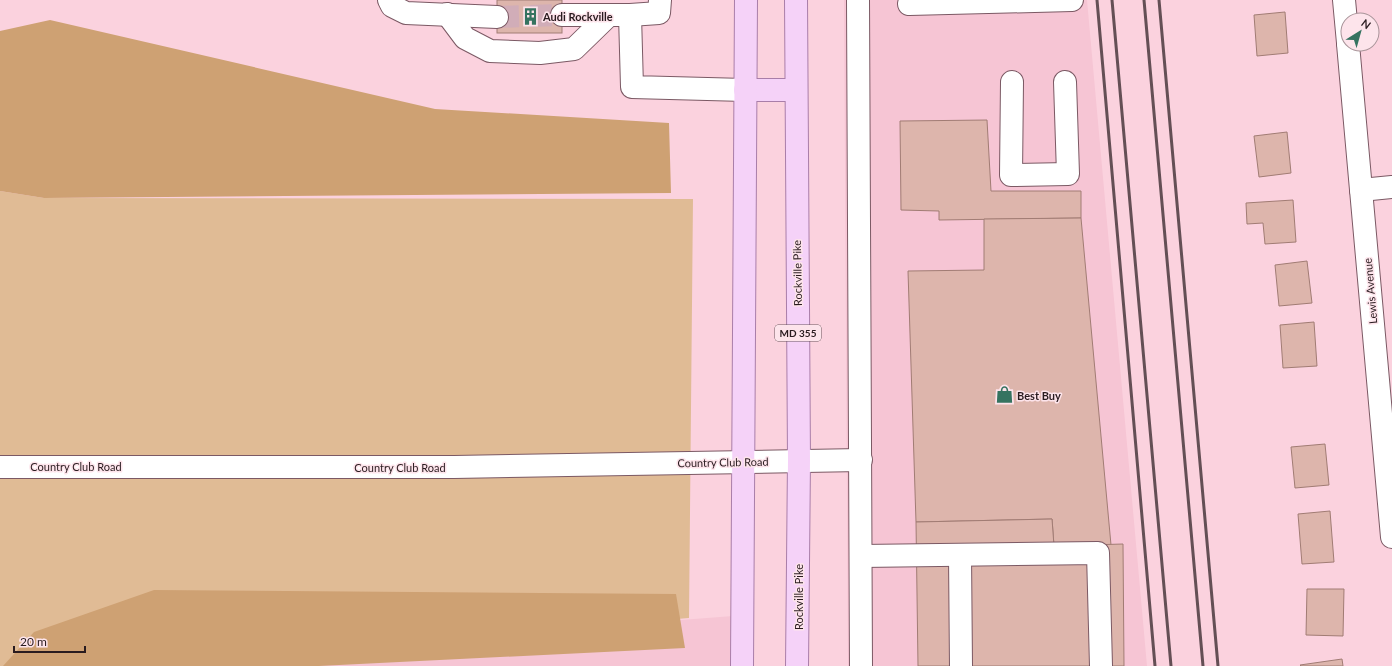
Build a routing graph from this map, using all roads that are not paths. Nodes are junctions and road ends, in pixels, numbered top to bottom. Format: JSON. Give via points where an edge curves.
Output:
{"nodes":[{"id":1,"x":388,"y":0,"type":"edge"},
{"id":2,"x":660,"y":0,"type":"edge"},
{"id":3,"x":746,"y":0,"type":"edge"},
{"id":4,"x":796,"y":0,"type":"edge"},
{"id":5,"x":858,"y":0,"type":"edge"},
{"id":6,"x":910,"y":0,"type":"edge"},
{"id":7,"x":1072,"y":0,"type":"edge"},
{"id":8,"x":1344,"y":0,"type":"edge"},
{"id":9,"x":1345,"y":12,"type":"edge"},
{"id":10,"x":447,"y":14,"type":"junction"},
{"id":11,"x":562,"y":15,"type":"tunnel mouth"},
{"id":12,"x":608,"y":15,"type":"junction"},
{"id":13,"x":630,"y":15,"type":"junction"},
{"id":14,"x":497,"y":17,"type":"tunnel mouth"},
{"id":15,"x":1349,"y":52,"type":"edge"},
{"id":16,"x":1012,"y":82,"type":"dead end"},
{"id":17,"x":1065,"y":82,"type":"dead end"},
{"id":18,"x":745,"y":90,"type":"junction"},
{"id":19,"x":795,"y":90,"type":"junction"},
{"id":20,"x":1392,"y":187,"type":"edge"},
{"id":21,"x":1361,"y":190,"type":"junction"},
{"id":22,"x":799,"y":460,"type":"junction"},
{"id":23,"x":861,"y":460,"type":"junction"},
{"id":24,"x":743,"y":462,"type":"junction"},
{"id":25,"x":0,"y":467,"type":"edge"},
{"id":26,"x":1392,"y":537,"type":"edge"},
{"id":27,"x":960,"y":555,"type":"junction"},
{"id":28,"x":861,"y":556,"type":"junction"},
{"id":29,"x":742,"y":666,"type":"edge"},
{"id":30,"x":798,"y":666,"type":"edge"},
{"id":31,"x":861,"y":666,"type":"edge"},
{"id":32,"x":961,"y":666,"type":"edge"},
{"id":33,"x":1101,"y":666,"type":"edge"}],
"edges":[{"from":1,"to":10,"type":"street","via":[[392,6],[406,13]]},
{"from":2,"to":13,"type":"street","via":[[659,13]]},
{"from":3,"to":18,"type":"main road"},
{"from":4,"to":19,"type":"main road","name":"Rockville Pike","number":"MD 355"},
{"from":5,"to":23,"type":"street"},
{"from":6,"to":7,"type":"street","via":[[910,4]]},
{"from":8,"to":9,"type":"street","name":"Lewis Avenue"},
{"from":10,"to":12,"type":"street","via":[[464,38],[490,51],[540,53],[574,49]]},
{"from":10,"to":14,"type":"street"},
{"from":11,"to":12,"type":"street"},
{"from":12,"to":13,"type":"street"},
{"from":13,"to":18,"type":"street","via":[[632,87]]},
{"from":15,"to":21,"type":"street","name":"Lewis Avenue"},
{"from":16,"to":17,"type":"street","via":[[1011,174],[1068,174]]},
{"from":18,"to":19,"type":"main road"},
{"from":18,"to":24,"type":"main road"},
{"from":19,"to":22,"type":"main road","name":"Rockville Pike","number":"MD 355"},
{"from":20,"to":21,"type":"street"},
{"from":21,"to":26,"type":"street","name":"Lewis Avenue"},
{"from":22,"to":23,"type":"street","name":"Country Club Road"},
{"from":22,"to":24,"type":"street","name":"Country Club Road"},
{"from":22,"to":30,"type":"main road","name":"Rockville Pike","number":"MD 355"},
{"from":23,"to":28,"type":"street"},
{"from":24,"to":25,"type":"street","name":"Country Club Road","via":[[454,467]]},
{"from":24,"to":29,"type":"main road"},
{"from":27,"to":28,"type":"street"},
{"from":27,"to":32,"type":"street"},
{"from":27,"to":33,"type":"street","via":[[1098,553]]},
{"from":28,"to":31,"type":"street"}]}
